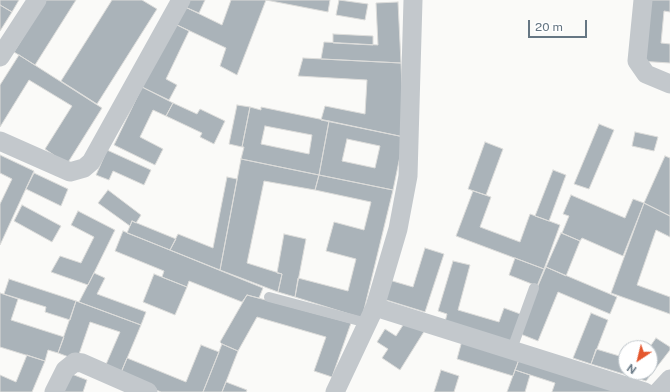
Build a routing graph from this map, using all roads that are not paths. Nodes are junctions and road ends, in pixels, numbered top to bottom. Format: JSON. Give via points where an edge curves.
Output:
{"nodes":[{"id":1,"x":37,"y":0,"type":"edge"},
{"id":2,"x":181,"y":0,"type":"edge"},
{"id":3,"x":413,"y":0,"type":"edge"},
{"id":4,"x":643,"y":0,"type":"edge"},
{"id":5,"x":0,"y":57,"type":"edge"},
{"id":6,"x":670,"y":84,"type":"edge"},
{"id":7,"x":0,"y":141,"type":"edge"},
{"id":8,"x":534,"y":288,"type":"dead end"},
{"id":9,"x":270,"y":297,"type":"dead end"},
{"id":10,"x":371,"y":315,"type":"junction"},
{"id":11,"x":512,"y":349,"type":"junction"},
{"id":12,"x":670,"y":378,"type":"edge"},
{"id":13,"x":54,"y":392,"type":"edge"},
{"id":14,"x":148,"y":392,"type":"edge"},
{"id":15,"x":335,"y":392,"type":"edge"},
{"id":16,"x":645,"y":392,"type":"edge"},
{"id":17,"x":658,"y":392,"type":"edge"}],
"edges":[{"from":1,"to":5,"type":"street"},
{"from":2,"to":7,"type":"street","via":[[91,162],[84,168],[70,172]]},
{"from":3,"to":10,"type":"street","via":[[408,176],[398,229]]},
{"from":4,"to":6,"type":"street","via":[[637,61],[646,74]]},
{"from":8,"to":11,"type":"lane"},
{"from":9,"to":10,"type":"lane"},
{"from":10,"to":11,"type":"street"},
{"from":10,"to":15,"type":"street"},
{"from":11,"to":16,"type":"street"},
{"from":12,"to":17,"type":"street"},
{"from":13,"to":14,"type":"street","via":[[65,370],[75,362]]}]}
